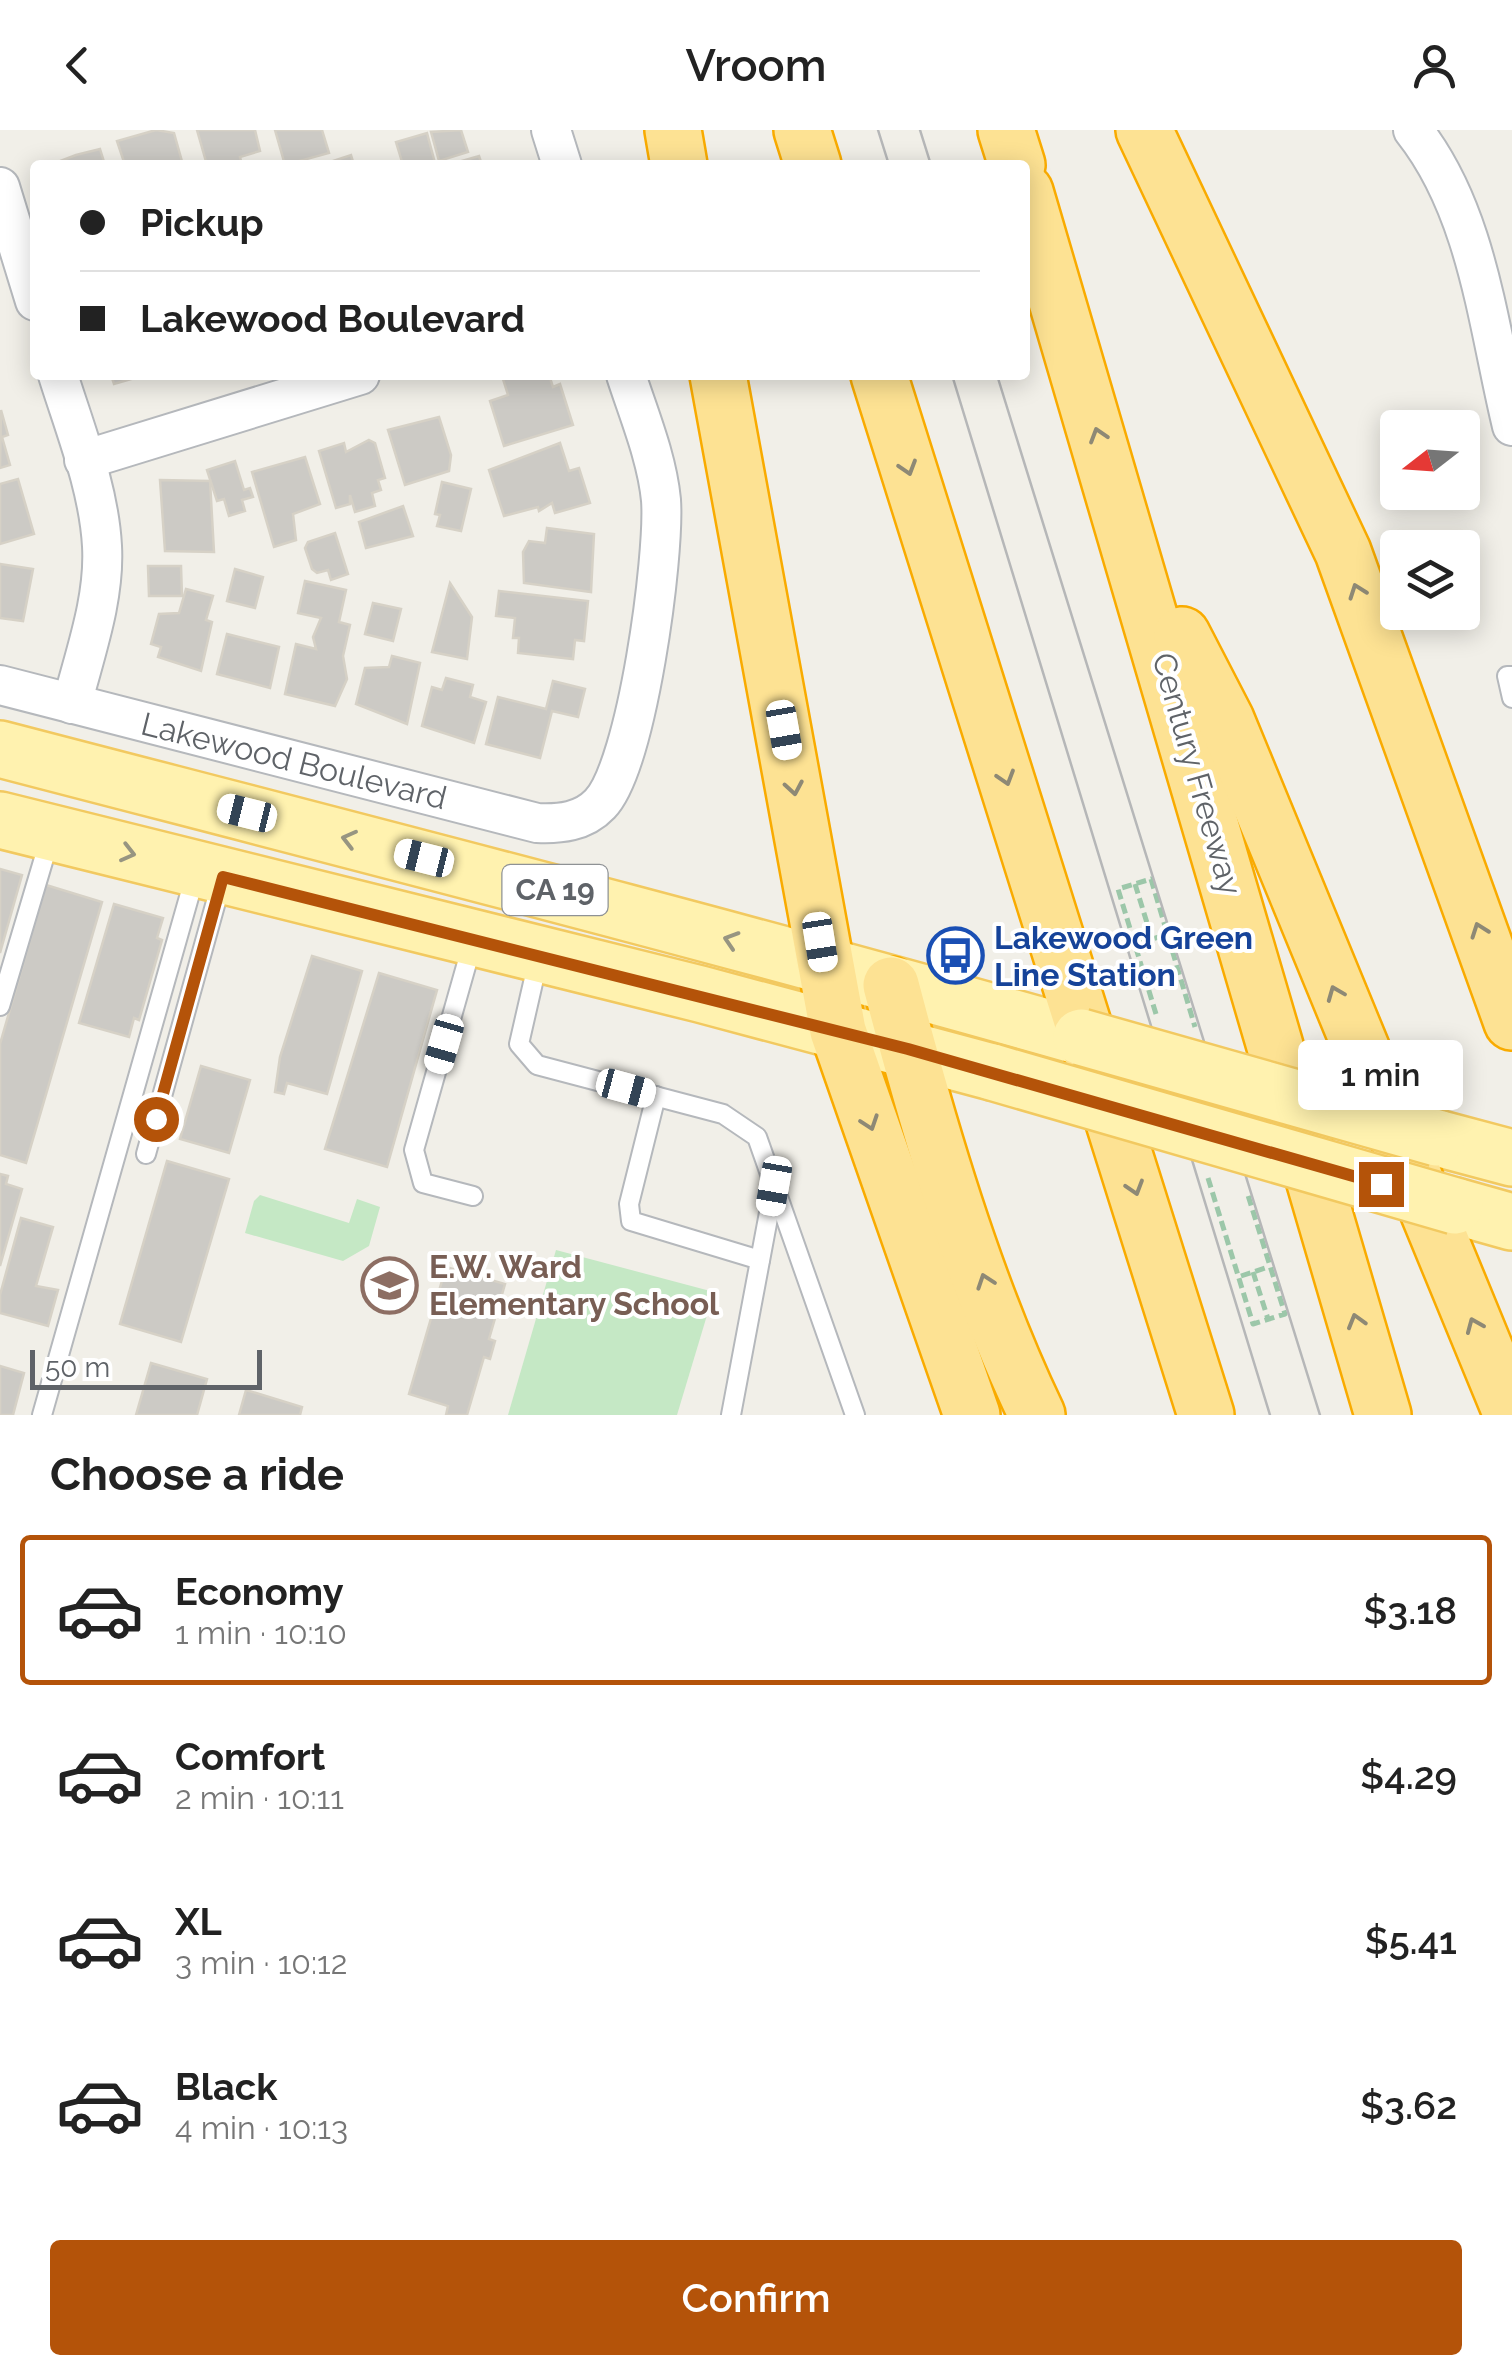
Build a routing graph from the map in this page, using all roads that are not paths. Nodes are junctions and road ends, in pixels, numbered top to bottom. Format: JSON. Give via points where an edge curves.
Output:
{"nodes":[{"id":1,"x":551,"y":130,"type":"edge"},
{"id":2,"x":673,"y":130,"type":"edge"},
{"id":3,"x":802,"y":130,"type":"edge"},
{"id":4,"x":1006,"y":130,"type":"edge"},
{"id":5,"x":1144,"y":130,"type":"edge"},
{"id":6,"x":1413,"y":130,"type":"edge"},
{"id":7,"x":560,"y":160,"type":"edge"},
{"id":8,"x":679,"y":160,"type":"edge"},
{"id":9,"x":811,"y":160,"type":"edge"},
{"id":10,"x":1015,"y":160,"type":"edge"},
{"id":11,"x":0,"y":187,"type":"edge"},
{"id":12,"x":1030,"y":209,"type":"edge"},
{"id":13,"x":30,"y":284,"type":"edge"},
{"id":14,"x":60,"y":380,"type":"edge"},
{"id":15,"x":344,"y":380,"type":"edge"},
{"id":16,"x":627,"y":380,"type":"edge"},
{"id":17,"x":719,"y":380,"type":"edge"},
{"id":18,"x":881,"y":380,"type":"edge"},
{"id":19,"x":1512,"y":426,"type":"edge"},
{"id":20,"x":84,"y":460,"type":"junction"},
{"id":21,"x":1126,"y":528,"type":"junction"},
{"id":22,"x":1512,"y":676,"type":"edge"},
{"id":23,"x":0,"y":686,"type":"edge"},
{"id":24,"x":1512,"y":698,"type":"edge"},
{"id":25,"x":72,"y":704,"type":"junction"},
{"id":26,"x":0,"y":749,"type":"edge"},
{"id":27,"x":26,"y":827,"type":"edge"},
{"id":28,"x":210,"y":874,"type":"junction"},
{"id":29,"x":473,"y":940,"type":"junction"},
{"id":30,"x":539,"y":956,"type":"junction"},
{"id":31,"x":824,"y":969,"type":"junction"},
{"id":32,"x":891,"y":984,"type":"junction"},
{"id":33,"x":0,"y":1006,"type":"edge"},
{"id":34,"x":1512,"y":1022,"type":"edge"},
{"id":35,"x":838,"y":1030,"type":"junction"},
{"id":36,"x":908,"y":1049,"type":"junction"},
{"id":37,"x":656,"y":1096,"type":"junction"},
{"id":38,"x":146,"y":1154,"type":"dead end"},
{"id":39,"x":1512,"y":1158,"type":"edge"},
{"id":40,"x":774,"y":1186,"type":"junction"},
{"id":41,"x":473,"y":1196,"type":"dead end"},
{"id":42,"x":1512,"y":1222,"type":"edge"},
{"id":43,"x":760,"y":1260,"type":"junction"},
{"id":44,"x":42,"y":1415,"type":"edge"},
{"id":45,"x":731,"y":1415,"type":"edge"},
{"id":46,"x":855,"y":1415,"type":"edge"},
{"id":47,"x":972,"y":1415,"type":"edge"},
{"id":48,"x":1037,"y":1415,"type":"edge"},
{"id":49,"x":1206,"y":1415,"type":"edge"},
{"id":50,"x":1383,"y":1415,"type":"edge"},
{"id":51,"x":1512,"y":1415,"type":"edge"}],
"edges":[{"from":1,"to":7,"type":"street"},
{"from":2,"to":8,"type":"highway"},
{"from":3,"to":9,"type":"highway"},
{"from":4,"to":10,"type":"highway"},
{"from":34,"to":5,"type":"highway","one_way":true,"via":[[1342,552]]},
{"from":6,"to":19,"type":"street","via":[[1458,204]]},
{"from":11,"to":13,"type":"street"},
{"from":21,"to":12,"type":"highway","name":"Century Freeway","one_way":true},
{"from":14,"to":20,"type":"street"},
{"from":15,"to":20,"type":"street"},
{"from":16,"to":25,"type":"street","name":"Lakewood Boulevard","via":[[659,488],[657,592],[620,763],[607,796],[587,814],[557,824],[537,822]]},
{"from":17,"to":31,"type":"highway","one_way":true},
{"from":18,"to":49,"type":"highway","one_way":true},
{"from":20,"to":25,"type":"street","via":[[102,574]]},
{"from":50,"to":21,"type":"highway","name":"Century Freeway","one_way":true},
{"from":51,"to":21,"type":"highway","one_way":true,"via":[[1226,720]]},
{"from":22,"to":24,"type":"lane"},
{"from":23,"to":25,"type":"street","name":"Lakewood Boulevard"},
{"from":31,"to":26,"type":"main road","name":"Lakewood Boulevard","number":"CA 19","one_way":true,"via":[[566,893]]},
{"from":27,"to":28,"type":"main road","number":"CA 19","one_way":true},
{"from":27,"to":33,"type":"lane"},
{"from":28,"to":29,"type":"main road","number":"CA 19"},
{"from":28,"to":38,"type":"lane"},
{"from":28,"to":44,"type":"lane"},
{"from":29,"to":30,"type":"main road","number":"CA 19"},
{"from":29,"to":41,"type":"lane","via":[[414,1150],[423,1183]]},
{"from":30,"to":35,"type":"main road","number":"CA 19"},
{"from":30,"to":37,"type":"lane","via":[[519,1044],[537,1065]]},
{"from":31,"to":32,"type":"main road","name":"Lakewood Boulevard","number":"CA 19"},
{"from":31,"to":35,"type":"highway"},
{"from":32,"to":36,"type":"highway"},
{"from":32,"to":39,"type":"main road","name":"Lakewood Boulevard","number":"CA 19","bridge":true},
{"from":35,"to":36,"type":"main road","number":"CA 19"},
{"from":35,"to":47,"type":"highway","one_way":true},
{"from":36,"to":42,"type":"main road","number":"CA 19","bridge":true},
{"from":48,"to":36,"type":"highway","one_way":true,"via":[[991,1300]]},
{"from":37,"to":40,"type":"lane","via":[[723,1114],[756,1136]]},
{"from":37,"to":43,"type":"lane","via":[[628,1204],[631,1221]]},
{"from":40,"to":43,"type":"lane"},
{"from":40,"to":46,"type":"lane"},
{"from":43,"to":45,"type":"lane"}]}
